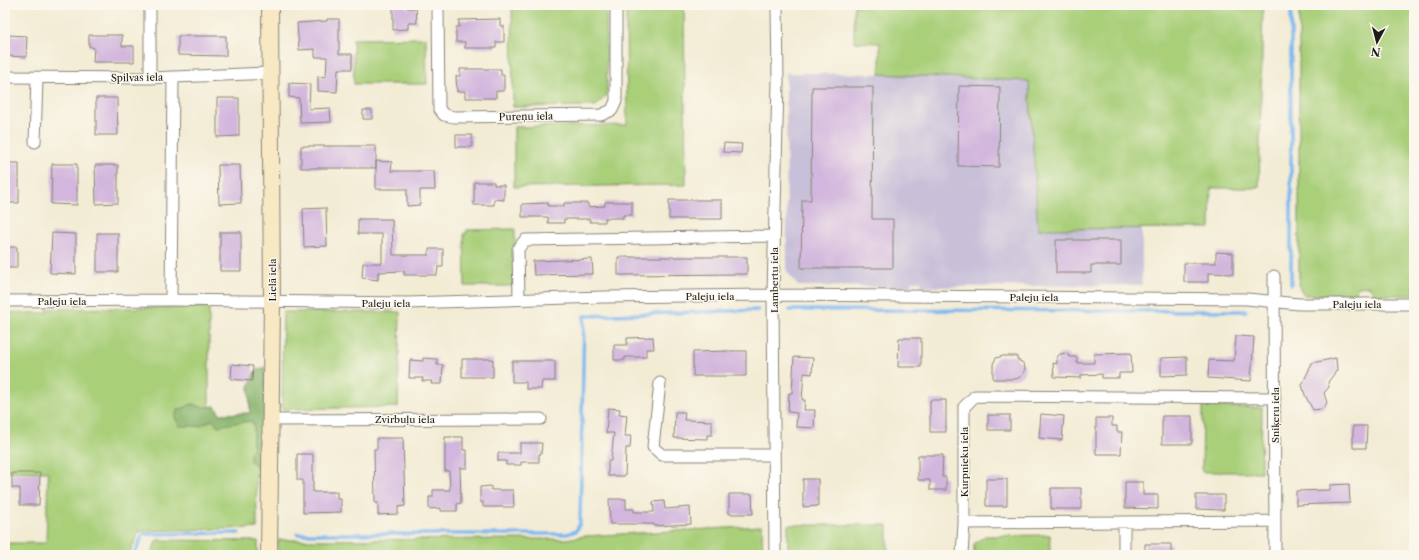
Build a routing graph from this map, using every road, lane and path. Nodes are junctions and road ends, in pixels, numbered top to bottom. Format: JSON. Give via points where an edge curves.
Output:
{"nodes":[{"id":1,"x":150,"y":5,"type":"edge"},
{"id":2,"x":270,"y":5,"type":"edge"},
{"id":3,"x":438,"y":5,"type":"edge"},
{"id":4,"x":616,"y":5,"type":"edge"},
{"id":5,"x":777,"y":5,"type":"edge"},
{"id":6,"x":270,"y":73,"type":"junction"},
{"id":7,"x":5,"y":77,"type":"edge"},
{"id":8,"x":173,"y":77,"type":"junction"},
{"id":9,"x":36,"y":78,"type":"junction"},
{"id":10,"x":150,"y":78,"type":"junction"},
{"id":11,"x":35,"y":142,"type":"dead end"},
{"id":12,"x":774,"y":236,"type":"junction"},
{"id":13,"x":1274,"y":276,"type":"dead end"},
{"id":14,"x":773,"y":296,"type":"junction"},
{"id":15,"x":519,"y":299,"type":"junction"},
{"id":16,"x":171,"y":300,"type":"junction"},
{"id":17,"x":5,"y":301,"type":"edge"},
{"id":18,"x":272,"y":301,"type":"junction"},
{"id":19,"x":1274,"y":302,"type":"junction"},
{"id":20,"x":1414,"y":304,"type":"edge"},
{"id":21,"x":660,"y":383,"type":"dead end"},
{"id":22,"x":1275,"y":398,"type":"junction"},
{"id":23,"x":541,"y":418,"type":"dead end"},
{"id":24,"x":270,"y":420,"type":"junction"},
{"id":25,"x":774,"y":455,"type":"junction"},
{"id":26,"x":1275,"y":522,"type":"junction"},
{"id":27,"x":964,"y":523,"type":"junction"},
{"id":28,"x":1124,"y":523,"type":"junction"},
{"id":29,"x":269,"y":555,"type":"edge"},
{"id":30,"x":775,"y":555,"type":"edge"},
{"id":31,"x":962,"y":555,"type":"edge"},
{"id":32,"x":1124,"y":555,"type":"edge"},
{"id":33,"x":1275,"y":555,"type":"edge"}],
"edges":[{"from":1,"to":10,"type":"street"},
{"from":2,"to":6,"type":"street","name":"Lielā iela"},
{"from":3,"to":4,"type":"street","name":"Pureņu iela","via":[[439,109],[444,115],[454,117],[601,115],[612,110],[616,101]]},
{"from":5,"to":12,"type":"street","name":"Lambertu iela"},
{"from":6,"to":8,"type":"street","name":"Spilvas iela"},
{"from":6,"to":18,"type":"street","name":"Lielā iela"},
{"from":7,"to":9,"type":"street","name":"Spilvas iela"},
{"from":8,"to":10,"type":"street","name":"Spilvas iela"},
{"from":8,"to":16,"type":"street"},
{"from":9,"to":10,"type":"street","name":"Spilvas iela"},
{"from":9,"to":11,"type":"street"},
{"from":12,"to":14,"type":"street","name":"Lambertu iela"},
{"from":12,"to":15,"type":"street","via":[[525,240],[518,249]]},
{"from":13,"to":19,"type":"street","name":"Sniķeru iela"},
{"from":14,"to":15,"type":"street","name":"Paleju iela"},
{"from":14,"to":19,"type":"street","name":"Paleju iela","via":[[1247,299]]},
{"from":14,"to":25,"type":"street","name":"Lambertu iela"},
{"from":15,"to":18,"type":"street","name":"Paleju iela","via":[[407,303]]},
{"from":16,"to":17,"type":"street","name":"Paleju iela"},
{"from":16,"to":18,"type":"street","name":"Paleju iela"},
{"from":18,"to":24,"type":"street","name":"Lielā iela"},
{"from":19,"to":20,"type":"street","name":"Paleju iela"},
{"from":19,"to":22,"type":"street","name":"Sniķeru iela"},
{"from":21,"to":25,"type":"street","via":[[653,447],[662,455]]},
{"from":22,"to":26,"type":"street","name":"Sniķeru iela"},
{"from":22,"to":27,"type":"street","name":"Kurpnieku iela","via":[[975,396],[964,406]]},
{"from":23,"to":24,"type":"street","name":"Zvirbuļu iela"},
{"from":24,"to":29,"type":"street","name":"Lielā iela"},
{"from":25,"to":30,"type":"street","name":"Lambertu iela"},
{"from":26,"to":28,"type":"street"},
{"from":26,"to":33,"type":"street","name":"Sniķeru iela"},
{"from":27,"to":28,"type":"street"},
{"from":27,"to":31,"type":"street","name":"Kurpnieku iela"},
{"from":28,"to":32,"type":"street"}]}
